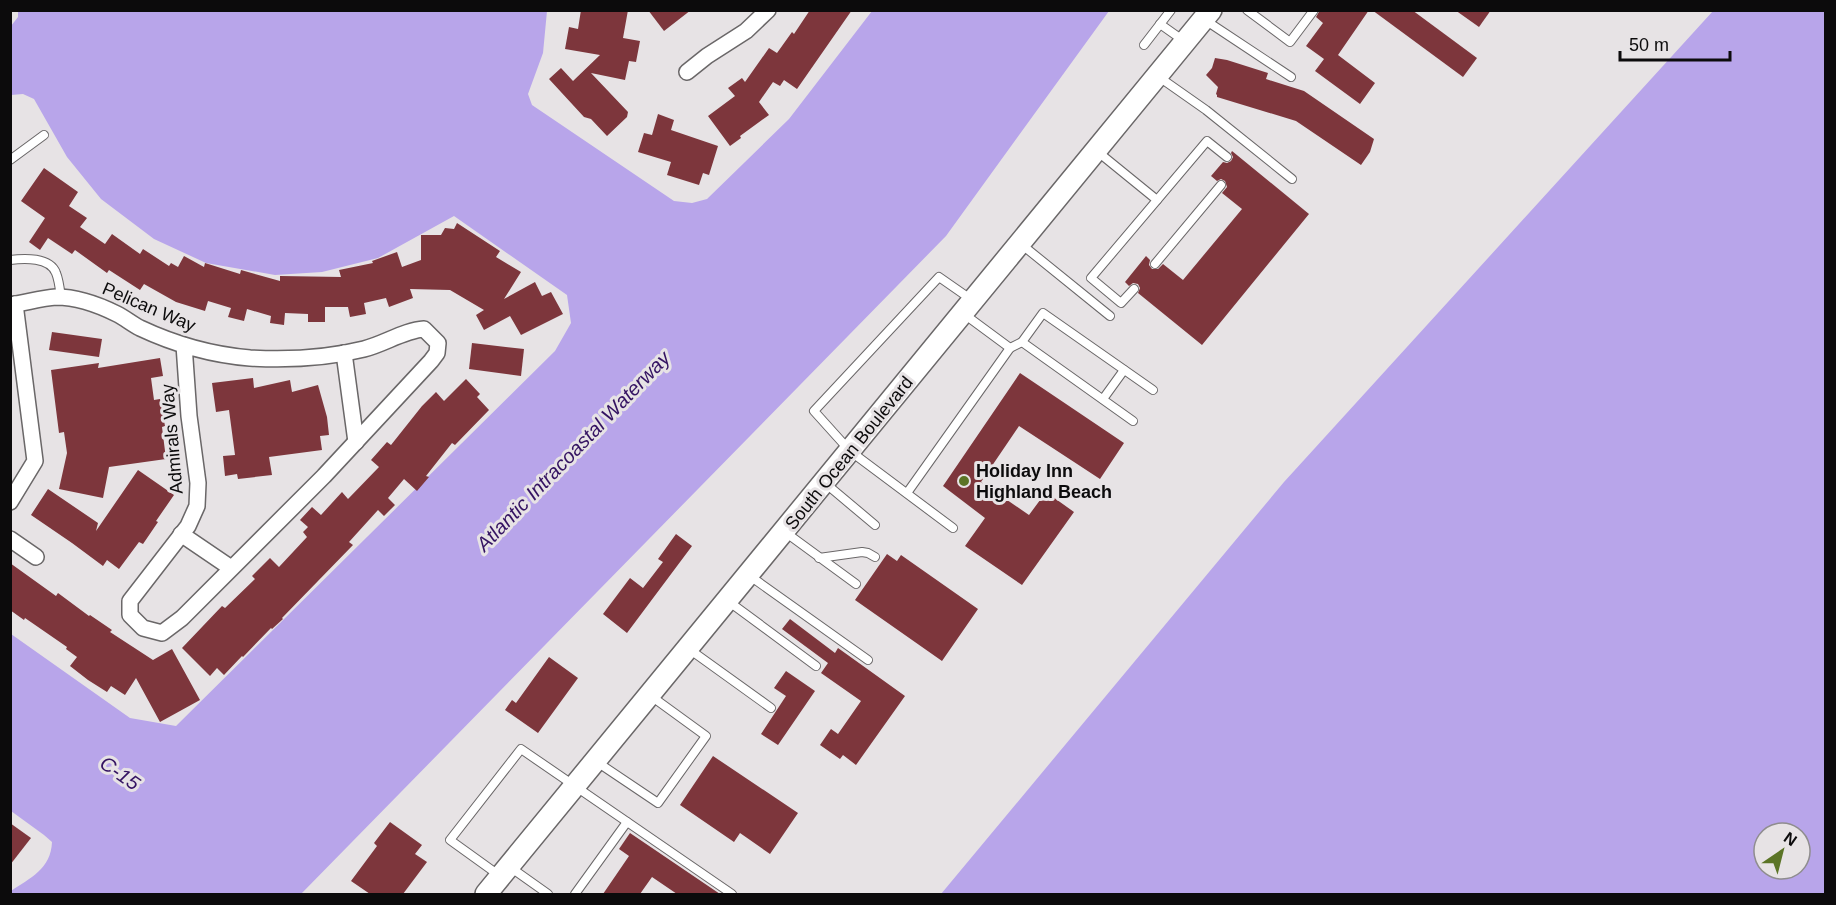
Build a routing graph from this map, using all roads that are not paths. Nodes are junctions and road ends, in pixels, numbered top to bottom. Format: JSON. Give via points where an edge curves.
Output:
{"nodes":[{"id":1,"x":768,"y":10,"type":"edge"},
{"id":2,"x":1171,"y":10,"type":"edge"},
{"id":3,"x":1247,"y":10,"type":"edge"},
{"id":4,"x":1314,"y":10,"type":"edge"},
{"id":5,"x":1208,"y":15,"type":"edge"},
{"id":6,"x":1160,"y":24,"type":"junction"},
{"id":7,"x":1185,"y":42,"type":"junction"},
{"id":8,"x":1144,"y":45,"type":"dead end"},
{"id":9,"x":687,"y":72,"type":"dead end"},
{"id":10,"x":1158,"y":76,"type":"junction"},
{"id":11,"x":1291,"y":77,"type":"dead end"},
{"id":12,"x":44,"y":135,"type":"dead end"},
{"id":13,"x":1096,"y":151,"type":"junction"},
{"id":14,"x":1227,"y":157,"type":"dead end"},
{"id":15,"x":10,"y":160,"type":"edge"},
{"id":16,"x":1292,"y":179,"type":"dead end"},
{"id":17,"x":1221,"y":185,"type":"dead end"},
{"id":18,"x":1157,"y":200,"type":"junction"},
{"id":19,"x":1020,"y":243,"type":"junction"},
{"id":20,"x":10,"y":260,"type":"edge"},
{"id":21,"x":1155,"y":264,"type":"dead end"},
{"id":22,"x":1134,"y":289,"type":"dead end"},
{"id":23,"x":61,"y":298,"type":"junction"},
{"id":24,"x":13,"y":305,"type":"edge"},
{"id":25,"x":968,"y":307,"type":"junction"},
{"id":26,"x":1110,"y":316,"type":"dead end"},
{"id":27,"x":1022,"y":342,"type":"junction"},
{"id":28,"x":184,"y":345,"type":"junction"},
{"id":29,"x":1010,"y":348,"type":"junction"},
{"id":30,"x":344,"y":353,"type":"junction"},
{"id":31,"x":1124,"y":370,"type":"junction"},
{"id":32,"x":1153,"y":390,"type":"dead end"},
{"id":33,"x":1103,"y":399,"type":"junction"},
{"id":34,"x":1133,"y":421,"type":"dead end"},
{"id":35,"x":356,"y":442,"type":"junction"},
{"id":36,"x":850,"y":451,"type":"junction"},
{"id":37,"x":824,"y":482,"type":"junction"},
{"id":38,"x":907,"y":493,"type":"junction"},
{"id":39,"x":10,"y":502,"type":"edge"},
{"id":40,"x":875,"y":525,"type":"dead end"},
{"id":41,"x":953,"y":528,"type":"dead end"},
{"id":42,"x":784,"y":531,"type":"junction"},
{"id":43,"x":181,"y":534,"type":"junction"},
{"id":44,"x":10,"y":539,"type":"edge"},
{"id":45,"x":36,"y":557,"type":"dead end"},
{"id":46,"x":875,"y":557,"type":"dead end"},
{"id":47,"x":819,"y":558,"type":"junction"},
{"id":48,"x":231,"y":568,"type":"junction"},
{"id":49,"x":748,"y":575,"type":"junction"},
{"id":50,"x":856,"y":584,"type":"dead end"},
{"id":51,"x":727,"y":601,"type":"junction"},
{"id":52,"x":162,"y":633,"type":"joint"},
{"id":53,"x":688,"y":648,"type":"junction"},
{"id":54,"x":868,"y":660,"type":"dead end"},
{"id":55,"x":816,"y":666,"type":"dead end"},
{"id":56,"x":649,"y":695,"type":"junction"},
{"id":57,"x":771,"y":708,"type":"dead end"},
{"id":58,"x":596,"y":761,"type":"junction"},
{"id":59,"x":575,"y":786,"type":"junction"},
{"id":60,"x":627,"y":822,"type":"junction"},
{"id":61,"x":505,"y":871,"type":"junction"},
{"id":62,"x":486,"y":894,"type":"edge"},
{"id":63,"x":548,"y":894,"type":"edge"},
{"id":64,"x":574,"y":894,"type":"edge"},
{"id":65,"x":732,"y":894,"type":"edge"}],
"edges":[{"from":1,"to":9,"type":"street","via":[[746,31]]},
{"from":2,"to":6,"type":"lane"},
{"from":3,"to":4,"type":"lane","via":[[1290,42]]},
{"from":5,"to":7,"type":"main road","name":"South Ocean Boulevard"},
{"from":5,"to":11,"type":"lane"},
{"from":6,"to":7,"type":"lane"},
{"from":6,"to":8,"type":"lane"},
{"from":7,"to":10,"type":"main road","name":"South Ocean Boulevard"},
{"from":10,"to":13,"type":"main road","name":"South Ocean Boulevard"},
{"from":10,"to":16,"type":"lane"},
{"from":12,"to":15,"type":"lane"},
{"from":13,"to":18,"type":"lane"},
{"from":13,"to":19,"type":"main road","name":"South Ocean Boulevard"},
{"from":14,"to":18,"type":"lane","via":[[1207,141]]},
{"from":17,"to":21,"type":"lane"},
{"from":18,"to":22,"type":"lane","via":[[1091,278],[1121,303]]},
{"from":19,"to":25,"type":"main road","name":"South Ocean Boulevard"},
{"from":19,"to":26,"type":"lane"},
{"from":20,"to":23,"type":"lane","via":[[22,258],[49,264],[56,271]]},
{"from":23,"to":24,"type":"street","name":"Pelican Way"},
{"from":23,"to":28,"type":"street","name":"Pelican Way","via":[[96,305],[139,328]]},
{"from":24,"to":39,"type":"street","via":[[35,461]]},
{"from":25,"to":29,"type":"lane"},
{"from":25,"to":36,"type":"main road","name":"South Ocean Boulevard"},
{"from":25,"to":36,"type":"lane","via":[[939,277],[814,411]]},
{"from":27,"to":29,"type":"lane"},
{"from":27,"to":31,"type":"lane","via":[[1043,313]]},
{"from":27,"to":33,"type":"lane"},
{"from":28,"to":30,"type":"street","name":"Pelican Way","via":[[249,358]]},
{"from":28,"to":43,"type":"street","name":"Admirals Way","via":[[198,495],[193,516]]},
{"from":29,"to":38,"type":"lane"},
{"from":30,"to":35,"type":"street"},
{"from":30,"to":35,"type":"street","name":"Pelican Way","via":[[393,340],[413,330],[424,329],[438,343],[431,361]]},
{"from":31,"to":32,"type":"lane"},
{"from":31,"to":33,"type":"lane"},
{"from":33,"to":34,"type":"lane"},
{"from":35,"to":48,"type":"street","name":"Pelican Way"},
{"from":36,"to":37,"type":"main road","name":"South Ocean Boulevard"},
{"from":36,"to":38,"type":"lane"},
{"from":37,"to":40,"type":"lane"},
{"from":37,"to":42,"type":"main road","name":"South Ocean Boulevard"},
{"from":38,"to":41,"type":"lane"},
{"from":42,"to":47,"type":"lane"},
{"from":42,"to":49,"type":"main road","name":"South Ocean Boulevard"},
{"from":43,"to":48,"type":"street"},
{"from":43,"to":52,"type":"street","name":"Admirals Way","via":[[130,601],[130,615],[143,628]]},
{"from":44,"to":45,"type":"street"},
{"from":46,"to":47,"type":"lane","via":[[862,552]]},
{"from":47,"to":50,"type":"lane"},
{"from":48,"to":52,"type":"street","name":"Pelican Way"},
{"from":49,"to":51,"type":"main road","name":"South Ocean Boulevard"},
{"from":49,"to":54,"type":"lane"},
{"from":51,"to":53,"type":"main road","name":"South Ocean Boulevard"},
{"from":51,"to":55,"type":"lane"},
{"from":53,"to":56,"type":"main road","name":"South Ocean Boulevard"},
{"from":53,"to":57,"type":"lane"},
{"from":56,"to":58,"type":"main road","name":"South Ocean Boulevard"},
{"from":56,"to":58,"type":"lane","via":[[706,736],[658,803]]},
{"from":58,"to":59,"type":"main road","name":"South Ocean Boulevard"},
{"from":59,"to":60,"type":"lane"},
{"from":59,"to":61,"type":"main road","name":"South Ocean Boulevard"},
{"from":59,"to":61,"type":"lane","via":[[521,749],[450,840]]},
{"from":60,"to":64,"type":"lane"},
{"from":60,"to":65,"type":"lane"},
{"from":61,"to":62,"type":"main road","name":"South Ocean Boulevard"},
{"from":61,"to":63,"type":"lane"}]}
